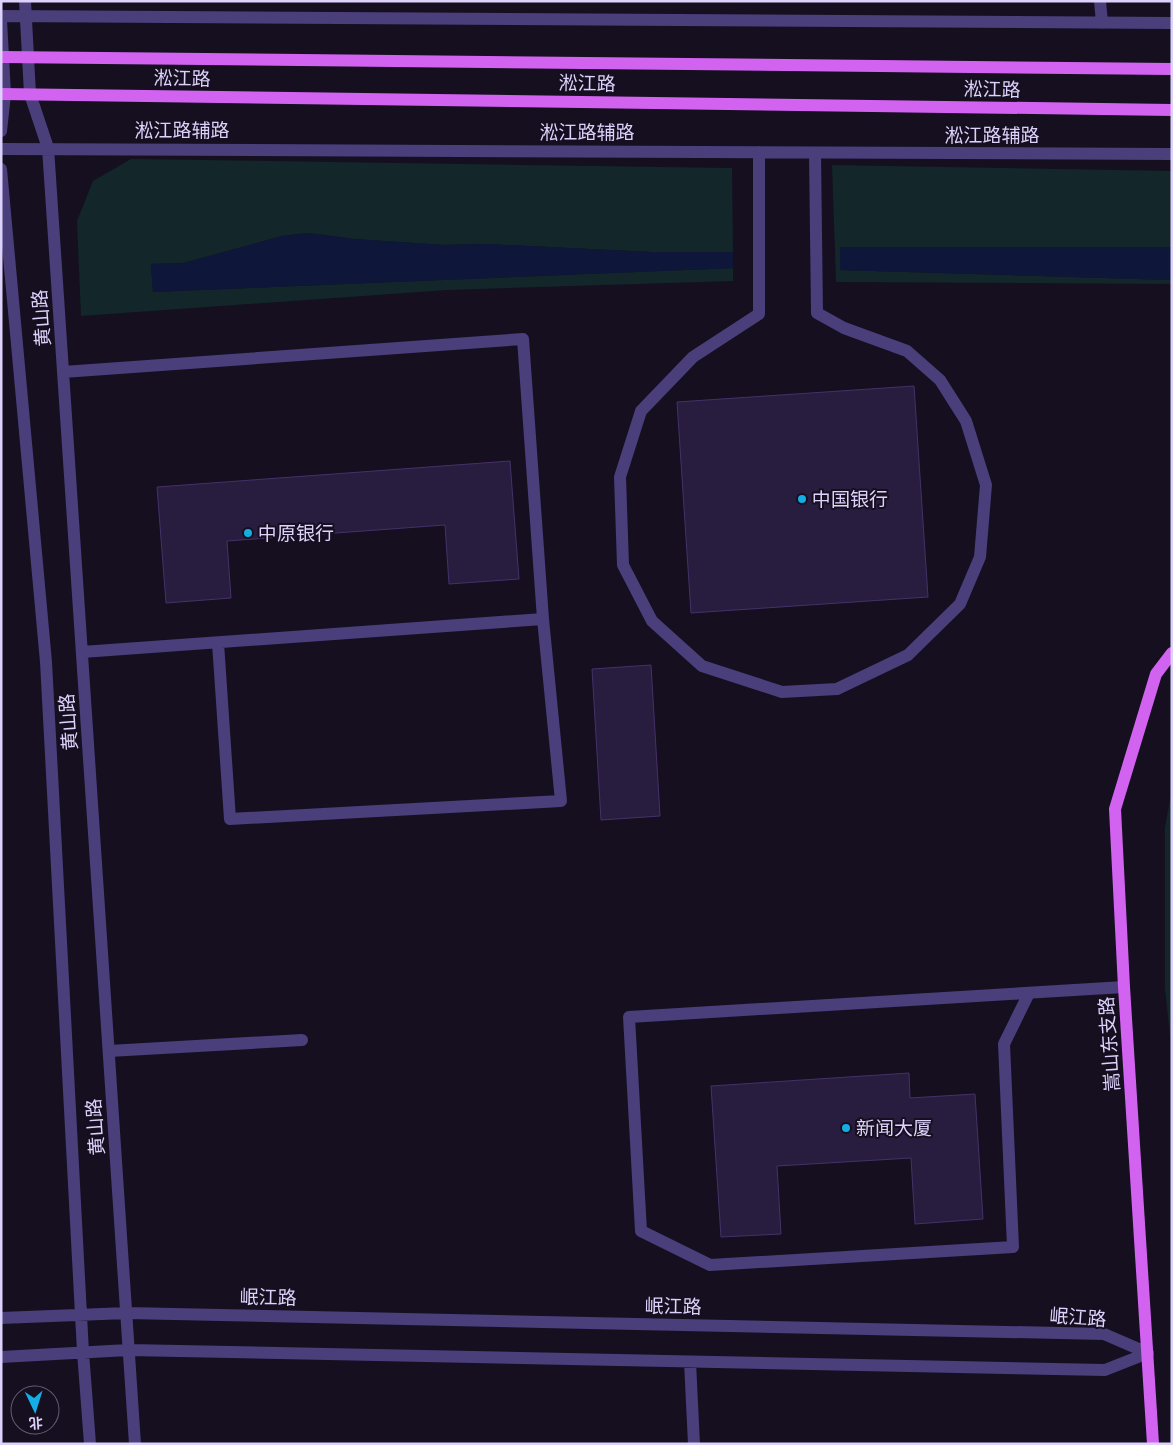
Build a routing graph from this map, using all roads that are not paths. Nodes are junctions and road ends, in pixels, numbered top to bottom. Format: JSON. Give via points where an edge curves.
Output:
{"nodes":[{"id":1,"x":25,"y":1,"type":"edge"},
{"id":2,"x":1100,"y":1,"type":"edge"},
{"id":3,"x":26,"y":15,"type":"junction"},
{"id":4,"x":1,"y":16,"type":"edge"},
{"id":5,"x":1,"y":20,"type":"edge"},
{"id":6,"x":1102,"y":23,"type":"junction"},
{"id":7,"x":1172,"y":23,"type":"edge"},
{"id":8,"x":28,"y":56,"type":"junction"},
{"id":9,"x":2,"y":57,"type":"edge"},
{"id":10,"x":1172,"y":70,"type":"edge"},
{"id":11,"x":3,"y":94,"type":"edge"},
{"id":12,"x":30,"y":94,"type":"junction"},
{"id":13,"x":1172,"y":110,"type":"edge"},
{"id":14,"x":1,"y":131,"type":"edge"},
{"id":15,"x":48,"y":148,"type":"junction"},
{"id":16,"x":1,"y":149,"type":"edge"},
{"id":17,"x":759,"y":152,"type":"junction"},
{"id":18,"x":815,"y":152,"type":"junction"},
{"id":19,"x":1172,"y":154,"type":"edge"},
{"id":20,"x":1,"y":169,"type":"edge"},
{"id":21,"x":63,"y":372,"type":"junction"},
{"id":22,"x":543,"y":619,"type":"junction"},
{"id":23,"x":218,"y":643,"type":"junction"},
{"id":24,"x":82,"y":652,"type":"junction"},
{"id":25,"x":1172,"y":652,"type":"edge"},
{"id":26,"x":1124,"y":987,"type":"junction"},
{"id":27,"x":1029,"y":993,"type":"junction"},
{"id":28,"x":302,"y":1040,"type":"dead end"},
{"id":29,"x":109,"y":1051,"type":"junction"},
{"id":30,"x":127,"y":1313,"type":"junction"},
{"id":31,"x":80,"y":1314,"type":"junction"},
{"id":32,"x":1,"y":1318,"type":"edge"},
{"id":33,"x":128,"y":1350,"type":"junction"},
{"id":34,"x":82,"y":1352,"type":"junction"},
{"id":35,"x":1148,"y":1353,"type":"junction"},
{"id":36,"x":1,"y":1357,"type":"edge"},
{"id":37,"x":690,"y":1362,"type":"junction"},
{"id":38,"x":90,"y":1444,"type":"edge"},
{"id":39,"x":135,"y":1444,"type":"edge"},
{"id":40,"x":694,"y":1444,"type":"edge"},
{"id":41,"x":1153,"y":1444,"type":"edge"}],
"edges":[{"from":1,"to":3,"type":"street","name":"黄山路"},
{"from":2,"to":6,"type":"street"},
{"from":3,"to":4,"type":"street"},
{"from":3,"to":6,"type":"street"},
{"from":3,"to":8,"type":"street","name":"黄山路"},
{"from":5,"to":9,"type":"street"},
{"from":6,"to":7,"type":"street"},
{"from":8,"to":9,"type":"main road","name":"淞江路"},
{"from":8,"to":10,"type":"main road","name":"淞江路"},
{"from":8,"to":12,"type":"street","name":"黄山路"},
{"from":9,"to":11,"type":"street"},
{"from":11,"to":12,"type":"main road","name":"淞江路"},
{"from":11,"to":14,"type":"street"},
{"from":12,"to":13,"type":"main road","name":"淞江路"},
{"from":12,"to":15,"type":"street","name":"黄山路"},
{"from":15,"to":16,"type":"street","name":"淞江路辅路"},
{"from":15,"to":17,"type":"street","name":"淞江路辅路"},
{"from":15,"to":21,"type":"street","name":"黄山路"},
{"from":17,"to":18,"type":"street","name":"淞江路辅路"},
{"from":17,"to":18,"type":"street","via":[[759,314],[693,357],[641,411],[620,477],[623,566],[652,621],[702,666],[782,692],[837,690],[908,655],[960,604],[980,557],[986,485],[966,421],[940,380],[907,351],[844,328],[817,313]]},
{"from":18,"to":19,"type":"street","name":"淞江路辅路"},
{"from":20,"to":31,"type":"street","name":"黄山路","via":[[46,662]]},
{"from":21,"to":22,"type":"street","via":[[523,338]]},
{"from":21,"to":24,"type":"street","name":"黄山路"},
{"from":22,"to":23,"type":"street"},
{"from":22,"to":23,"type":"street","via":[[561,801],[230,819]]},
{"from":23,"to":24,"type":"street"},
{"from":24,"to":29,"type":"street","name":"黄山路"},
{"from":25,"to":26,"type":"main road","name":"嵩山东支路","via":[[1156,674],[1115,809]]},
{"from":26,"to":27,"type":"street"},
{"from":26,"to":35,"type":"main road","name":"嵩山东支路"},
{"from":27,"to":27,"type":"street","via":[[629,1016],[640,1231],[710,1265],[1013,1247],[1004,1044]]},
{"from":28,"to":29,"type":"street"},
{"from":29,"to":30,"type":"street","name":"黄山路"},
{"from":30,"to":31,"type":"street","name":"岷江路"},
{"from":30,"to":33,"type":"street","name":"黄山路"},
{"from":30,"to":35,"type":"street","name":"岷江路","via":[[1104,1334]]},
{"from":31,"to":32,"type":"street","name":"岷江路"},
{"from":31,"to":34,"type":"street","name":"黄山路"},
{"from":33,"to":34,"type":"street"},
{"from":33,"to":37,"type":"street"},
{"from":33,"to":39,"type":"street","name":"黄山路"},
{"from":34,"to":36,"type":"street"},
{"from":34,"to":38,"type":"street","name":"黄山路"},
{"from":35,"to":37,"type":"street","via":[[1106,1370]]},
{"from":35,"to":41,"type":"main road","name":"嵩山东支路"},
{"from":37,"to":40,"type":"street"}]}
